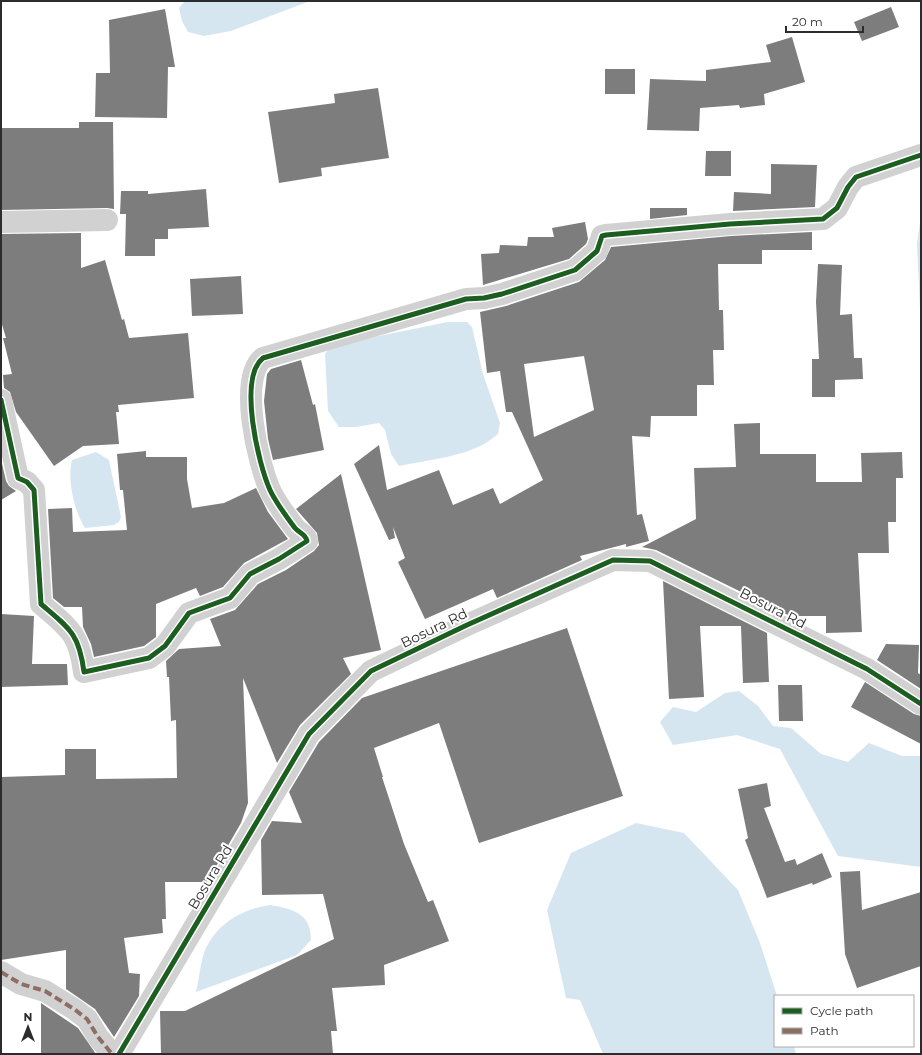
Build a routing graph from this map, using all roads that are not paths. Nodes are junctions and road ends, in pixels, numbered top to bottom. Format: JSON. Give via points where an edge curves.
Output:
{"nodes":[{"id":1,"x":921,"y":155,"type":"edge"},
{"id":2,"x":107,"y":220,"type":"dead end"},
{"id":3,"x":1,"y":222,"type":"edge"},
{"id":4,"x":1,"y":400,"type":"edge"},
{"id":5,"x":921,"y":704,"type":"edge"},
{"id":6,"x":1,"y":972,"type":"edge"},
{"id":7,"x":112,"y":1054,"type":"edge"},
{"id":8,"x":119,"y":1054,"type":"edge"}],
"edges":[{"from":1,"to":4,"type":"street","via":[[856,177],[837,208],[823,219],[606,235],[602,236],[596,251],[575,270],[502,294],[466,299],[263,358],[257,363],[252,377],[256,446],[270,490],[307,541],[279,560],[250,574],[230,598],[189,613],[165,646],[149,658],[84,672],[81,652],[74,634],[41,604],[34,490],[27,482],[18,478]]},
{"from":2,"to":3,"type":"street"},
{"from":5,"to":8,"type":"street","name":"Bosura Rd","via":[[867,669],[650,561],[613,560],[371,671],[309,734]]},
{"from":6,"to":7,"type":"street","via":[[21,984],[45,991],[74,1009],[87,1019]]}]}
